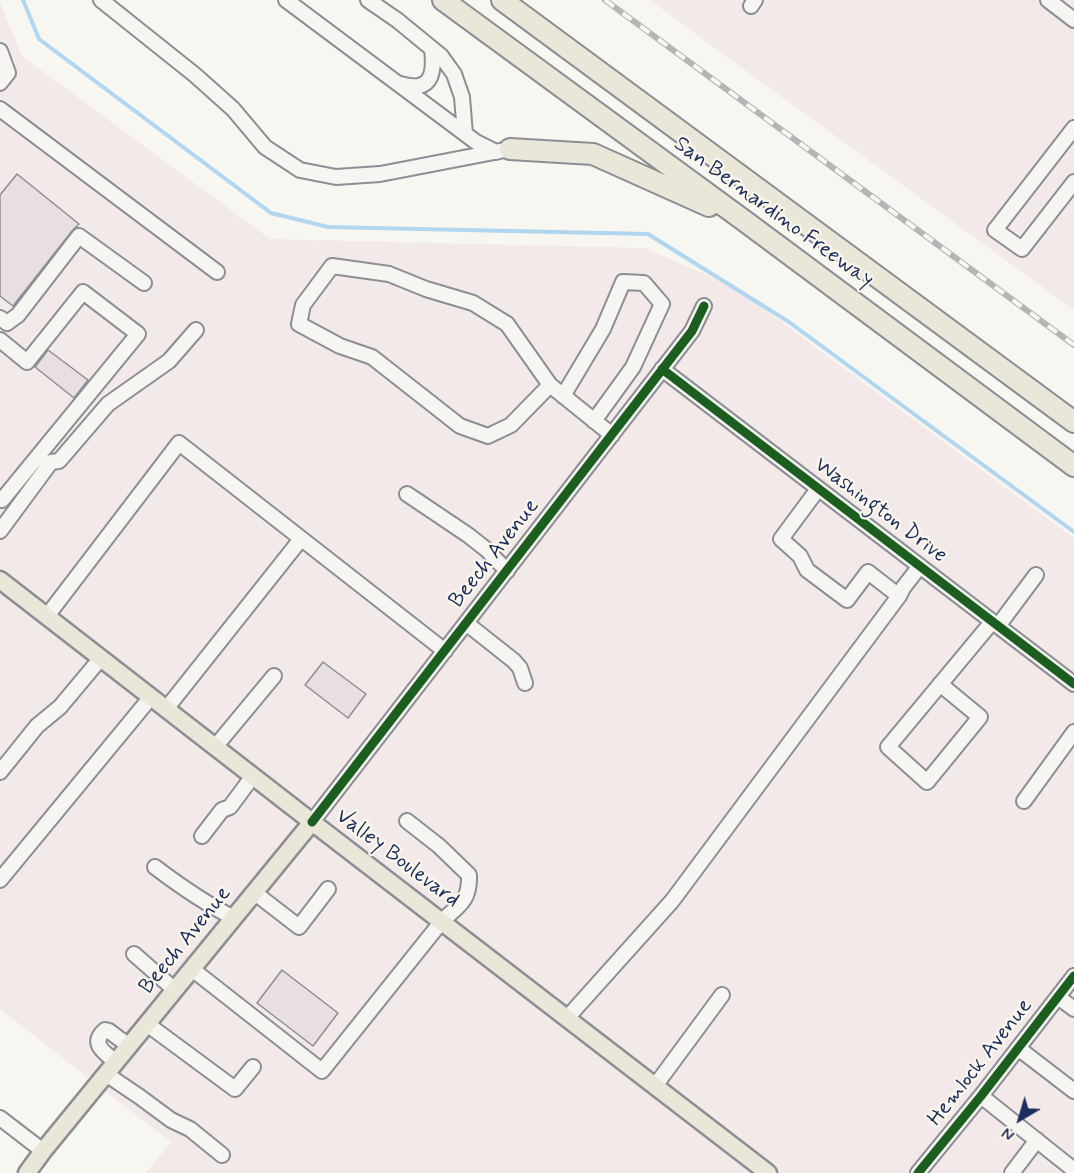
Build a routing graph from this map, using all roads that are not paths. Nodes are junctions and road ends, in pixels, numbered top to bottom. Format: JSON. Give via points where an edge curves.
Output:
{"nodes":[{"id":1,"x":101,"y":0,"type":"edge"},
{"id":2,"x":286,"y":0,"type":"edge"},
{"id":3,"x":368,"y":0,"type":"edge"},
{"id":4,"x":443,"y":0,"type":"edge"},
{"id":5,"x":502,"y":0,"type":"edge"},
{"id":6,"x":1048,"y":0,"type":"edge"},
{"id":7,"x":1074,"y":20,"type":"edge"},
{"id":8,"x":432,"y":49,"type":"junction"},
{"id":9,"x":0,"y":51,"type":"edge"},
{"id":10,"x":4,"y":78,"type":"edge"},
{"id":11,"x":398,"y":83,"type":"junction"},
{"id":12,"x":0,"y":109,"type":"edge"},
{"id":13,"x":1074,"y":128,"type":"edge"},
{"id":14,"x":465,"y":134,"type":"junction"},
{"id":15,"x":503,"y":151,"type":"junction"},
{"id":16,"x":1074,"y":182,"type":"edge"},
{"id":17,"x":746,"y":222,"type":"junction"},
{"id":18,"x":218,"y":272,"type":"dead end"},
{"id":19,"x":144,"y":283,"type":"dead end"},
{"id":20,"x":704,"y":306,"type":"dead end"},
{"id":21,"x":0,"y":318,"type":"edge"},
{"id":22,"x":196,"y":330,"type":"dead end"},
{"id":23,"x":0,"y":340,"type":"edge"},
{"id":24,"x":662,"y":369,"type":"junction"},
{"id":25,"x":550,"y":385,"type":"junction"},
{"id":26,"x":563,"y":396,"type":"junction"},
{"id":27,"x":594,"y":421,"type":"junction"},
{"id":28,"x":1074,"y":422,"type":"edge"},
{"id":29,"x":612,"y":435,"type":"junction"},
{"id":30,"x":1074,"y":466,"type":"edge"},
{"id":31,"x":818,"y":489,"type":"junction"},
{"id":32,"x":407,"y":494,"type":"dead end"},
{"id":33,"x":0,"y":498,"type":"edge"},
{"id":34,"x":0,"y":531,"type":"edge"},
{"id":35,"x":301,"y":539,"type":"junction"},
{"id":36,"x":920,"y":566,"type":"junction"},
{"id":37,"x":507,"y":571,"type":"junction"},
{"id":38,"x":1036,"y":575,"type":"dead end"},
{"id":39,"x":0,"y":581,"type":"edge"},
{"id":40,"x":899,"y":596,"type":"junction"},
{"id":41,"x":47,"y":616,"type":"junction"},
{"id":42,"x":466,"y":623,"type":"junction"},
{"id":43,"x":995,"y":624,"type":"junction"},
{"id":44,"x":444,"y":651,"type":"junction"},
{"id":45,"x":101,"y":658,"type":"junction"},
{"id":46,"x":274,"y":676,"type":"dead end"},
{"id":47,"x":525,"y":683,"type":"dead end"},
{"id":48,"x":940,"y":684,"type":"junction"},
{"id":49,"x":1074,"y":684,"type":"edge"},
{"id":50,"x":152,"y":697,"type":"junction"},
{"id":51,"x":166,"y":709,"type":"junction"},
{"id":52,"x":1074,"y":732,"type":"edge"},
{"id":53,"x":215,"y":747,"type":"junction"},
{"id":54,"x":0,"y":772,"type":"edge"},
{"id":55,"x":253,"y":776,"type":"junction"},
{"id":56,"x":1024,"y":801,"type":"dead end"},
{"id":57,"x":407,"y":821,"type":"dead end"},
{"id":58,"x":312,"y":822,"type":"junction"},
{"id":59,"x":202,"y":836,"type":"dead end"},
{"id":60,"x":155,"y":867,"type":"dead end"},
{"id":61,"x":0,"y":880,"type":"edge"},
{"id":62,"x":328,"y":889,"type":"dead end"},
{"id":63,"x":255,"y":893,"type":"junction"},
{"id":64,"x":234,"y":918,"type":"junction"},
{"id":65,"x":442,"y":921,"type":"junction"},
{"id":66,"x":134,"y":954,"type":"dead end"},
{"id":67,"x":192,"y":969,"type":"junction"},
{"id":68,"x":1074,"y":976,"type":"edge"},
{"id":69,"x":175,"y":990,"type":"junction"},
{"id":70,"x":722,"y":995,"type":"dead end"},
{"id":71,"x":1058,"y":996,"type":"junction"},
{"id":72,"x":1074,"y":1009,"type":"edge"},
{"id":73,"x":567,"y":1018,"type":"junction"},
{"id":74,"x":147,"y":1024,"type":"junction"},
{"id":75,"x":129,"y":1046,"type":"junction"},
{"id":76,"x":1018,"y":1048,"type":"junction"},
{"id":77,"x":253,"y":1067,"type":"dead end"},
{"id":78,"x":111,"y":1068,"type":"junction"},
{"id":79,"x":655,"y":1086,"type":"junction"},
{"id":80,"x":1074,"y":1091,"type":"edge"},
{"id":81,"x":981,"y":1096,"type":"junction"},
{"id":82,"x":0,"y":1118,"type":"edge"},
{"id":83,"x":1037,"y":1140,"type":"junction"},
{"id":84,"x":43,"y":1151,"type":"junction"},
{"id":85,"x":222,"y":1155,"type":"dead end"},
{"id":86,"x":1072,"y":1170,"type":"edge"},
{"id":87,"x":27,"y":1173,"type":"edge"},
{"id":88,"x":768,"y":1173,"type":"edge"},
{"id":89,"x":918,"y":1173,"type":"edge"},
{"id":90,"x":1012,"y":1173,"type":"edge"}],
"edges":[{"from":1,"to":15,"type":"street","via":[[233,109],[265,147],[300,170],[336,177],[380,174]]},
{"from":2,"to":11,"type":"street"},
{"from":3,"to":8,"type":"street"},
{"from":4,"to":17,"type":"highway","name":"San Bernardino Freeway"},
{"from":5,"to":28,"type":"highway","name":"San Bernardino Freeway"},
{"from":6,"to":7,"type":"street"},
{"from":8,"to":11,"type":"street","via":[[433,75],[428,81],[412,88]]},
{"from":8,"to":14,"type":"street","via":[[454,74],[462,97]]},
{"from":9,"to":10,"type":"street"},
{"from":11,"to":14,"type":"street"},
{"from":12,"to":18,"type":"street"},
{"from":13,"to":16,"type":"street","via":[[994,230],[1022,249]]},
{"from":14,"to":15,"type":"street"},
{"from":15,"to":17,"type":"highway","via":[[593,154]]},
{"from":17,"to":30,"type":"highway","name":"San Bernardino Freeway"},
{"from":19,"to":21,"type":"street","via":[[79,236],[18,315],[7,323]]},
{"from":20,"to":24,"type":"street","name":"Beech Avenue","via":[[692,331]]},
{"from":22,"to":34,"type":"street","via":[[169,361],[108,404],[59,461],[51,462]]},
{"from":23,"to":33,"type":"street","via":[[27,362],[83,292],[138,334]]},
{"from":24,"to":29,"type":"street","name":"Beech Avenue"},
{"from":24,"to":31,"type":"street","name":"Washington Drive"},
{"from":25,"to":25,"type":"street","via":[[511,425],[488,436],[460,426],[372,357],[340,346],[299,324],[303,305],[332,266],[389,274],[473,303],[507,324]]},
{"from":25,"to":26,"type":"street"},
{"from":26,"to":27,"type":"street"},
{"from":26,"to":27,"type":"street","via":[[603,329],[623,282],[644,283],[662,304],[633,367]]},
{"from":27,"to":29,"type":"street"},
{"from":29,"to":37,"type":"street","name":"Beech Avenue"},
{"from":31,"to":36,"type":"street","name":"Washington Drive"},
{"from":31,"to":40,"type":"street","via":[[781,539],[800,556],[807,570],[847,600],[868,572]]},
{"from":32,"to":37,"type":"street","via":[[487,550]]},
{"from":35,"to":41,"type":"street","via":[[179,443]]},
{"from":35,"to":44,"type":"street"},
{"from":35,"to":51,"type":"street"},
{"from":36,"to":40,"type":"street"},
{"from":36,"to":43,"type":"street","name":"Washington Drive"},
{"from":37,"to":42,"type":"street","name":"Beech Avenue"},
{"from":38,"to":43,"type":"street"},
{"from":39,"to":41,"type":"main road","name":"Valley Boulevard"},
{"from":40,"to":73,"type":"street","via":[[672,901]]},
{"from":41,"to":45,"type":"main road","name":"Valley Boulevard"},
{"from":42,"to":44,"type":"street","name":"Beech Avenue"},
{"from":42,"to":47,"type":"street","via":[[514,661]]},
{"from":43,"to":48,"type":"street"},
{"from":43,"to":49,"type":"street","name":"Washington Drive"},
{"from":44,"to":58,"type":"street","name":"Beech Avenue"},
{"from":45,"to":50,"type":"main road","name":"Valley Boulevard"},
{"from":45,"to":54,"type":"street"},
{"from":46,"to":53,"type":"street"},
{"from":48,"to":48,"type":"street","via":[[888,747],[927,782],[980,717]]},
{"from":50,"to":51,"type":"main road","name":"Valley Boulevard"},
{"from":50,"to":61,"type":"street"},
{"from":51,"to":53,"type":"main road","name":"Valley Boulevard"},
{"from":52,"to":56,"type":"street"},
{"from":53,"to":55,"type":"main road","name":"Valley Boulevard"},
{"from":55,"to":58,"type":"main road","name":"Valley Boulevard"},
{"from":55,"to":59,"type":"street"},
{"from":57,"to":65,"type":"street","via":[[469,875],[464,900]]},
{"from":58,"to":63,"type":"main road","name":"Beech Avenue"},
{"from":58,"to":65,"type":"main road","name":"Valley Boulevard"},
{"from":60,"to":64,"type":"street"},
{"from":62,"to":63,"type":"street","via":[[299,927]]},
{"from":63,"to":64,"type":"main road","name":"Beech Avenue"},
{"from":64,"to":67,"type":"main road","name":"Beech Avenue"},
{"from":65,"to":67,"type":"street","via":[[322,1071]]},
{"from":65,"to":73,"type":"main road","name":"Valley Boulevard"},
{"from":66,"to":69,"type":"street"},
{"from":67,"to":69,"type":"main road","name":"Beech Avenue"},
{"from":68,"to":71,"type":"street","name":"Hemlock Avenue"},
{"from":69,"to":74,"type":"main road","name":"Beech Avenue"},
{"from":70,"to":79,"type":"street"},
{"from":71,"to":72,"type":"street"},
{"from":71,"to":76,"type":"street","name":"Hemlock Avenue"},
{"from":73,"to":79,"type":"main road","name":"Valley Boulevard"},
{"from":74,"to":75,"type":"main road","name":"Beech Avenue"},
{"from":74,"to":77,"type":"street","via":[[235,1089]]},
{"from":75,"to":78,"type":"main road","name":"Beech Avenue"},
{"from":75,"to":78,"type":"street","via":[[109,1031],[101,1033],[100,1048]]},
{"from":76,"to":80,"type":"street"},
{"from":76,"to":81,"type":"street","name":"Hemlock Avenue"},
{"from":78,"to":84,"type":"main road","name":"Beech Avenue"},
{"from":78,"to":85,"type":"street","via":[[140,1097]]},
{"from":79,"to":88,"type":"main road","name":"Valley Boulevard"},
{"from":81,"to":83,"type":"street"},
{"from":81,"to":89,"type":"street","name":"Hemlock Avenue"},
{"from":82,"to":84,"type":"street"},
{"from":83,"to":86,"type":"street"},
{"from":83,"to":90,"type":"street"},
{"from":84,"to":87,"type":"main road","name":"Beech Avenue"}]}
